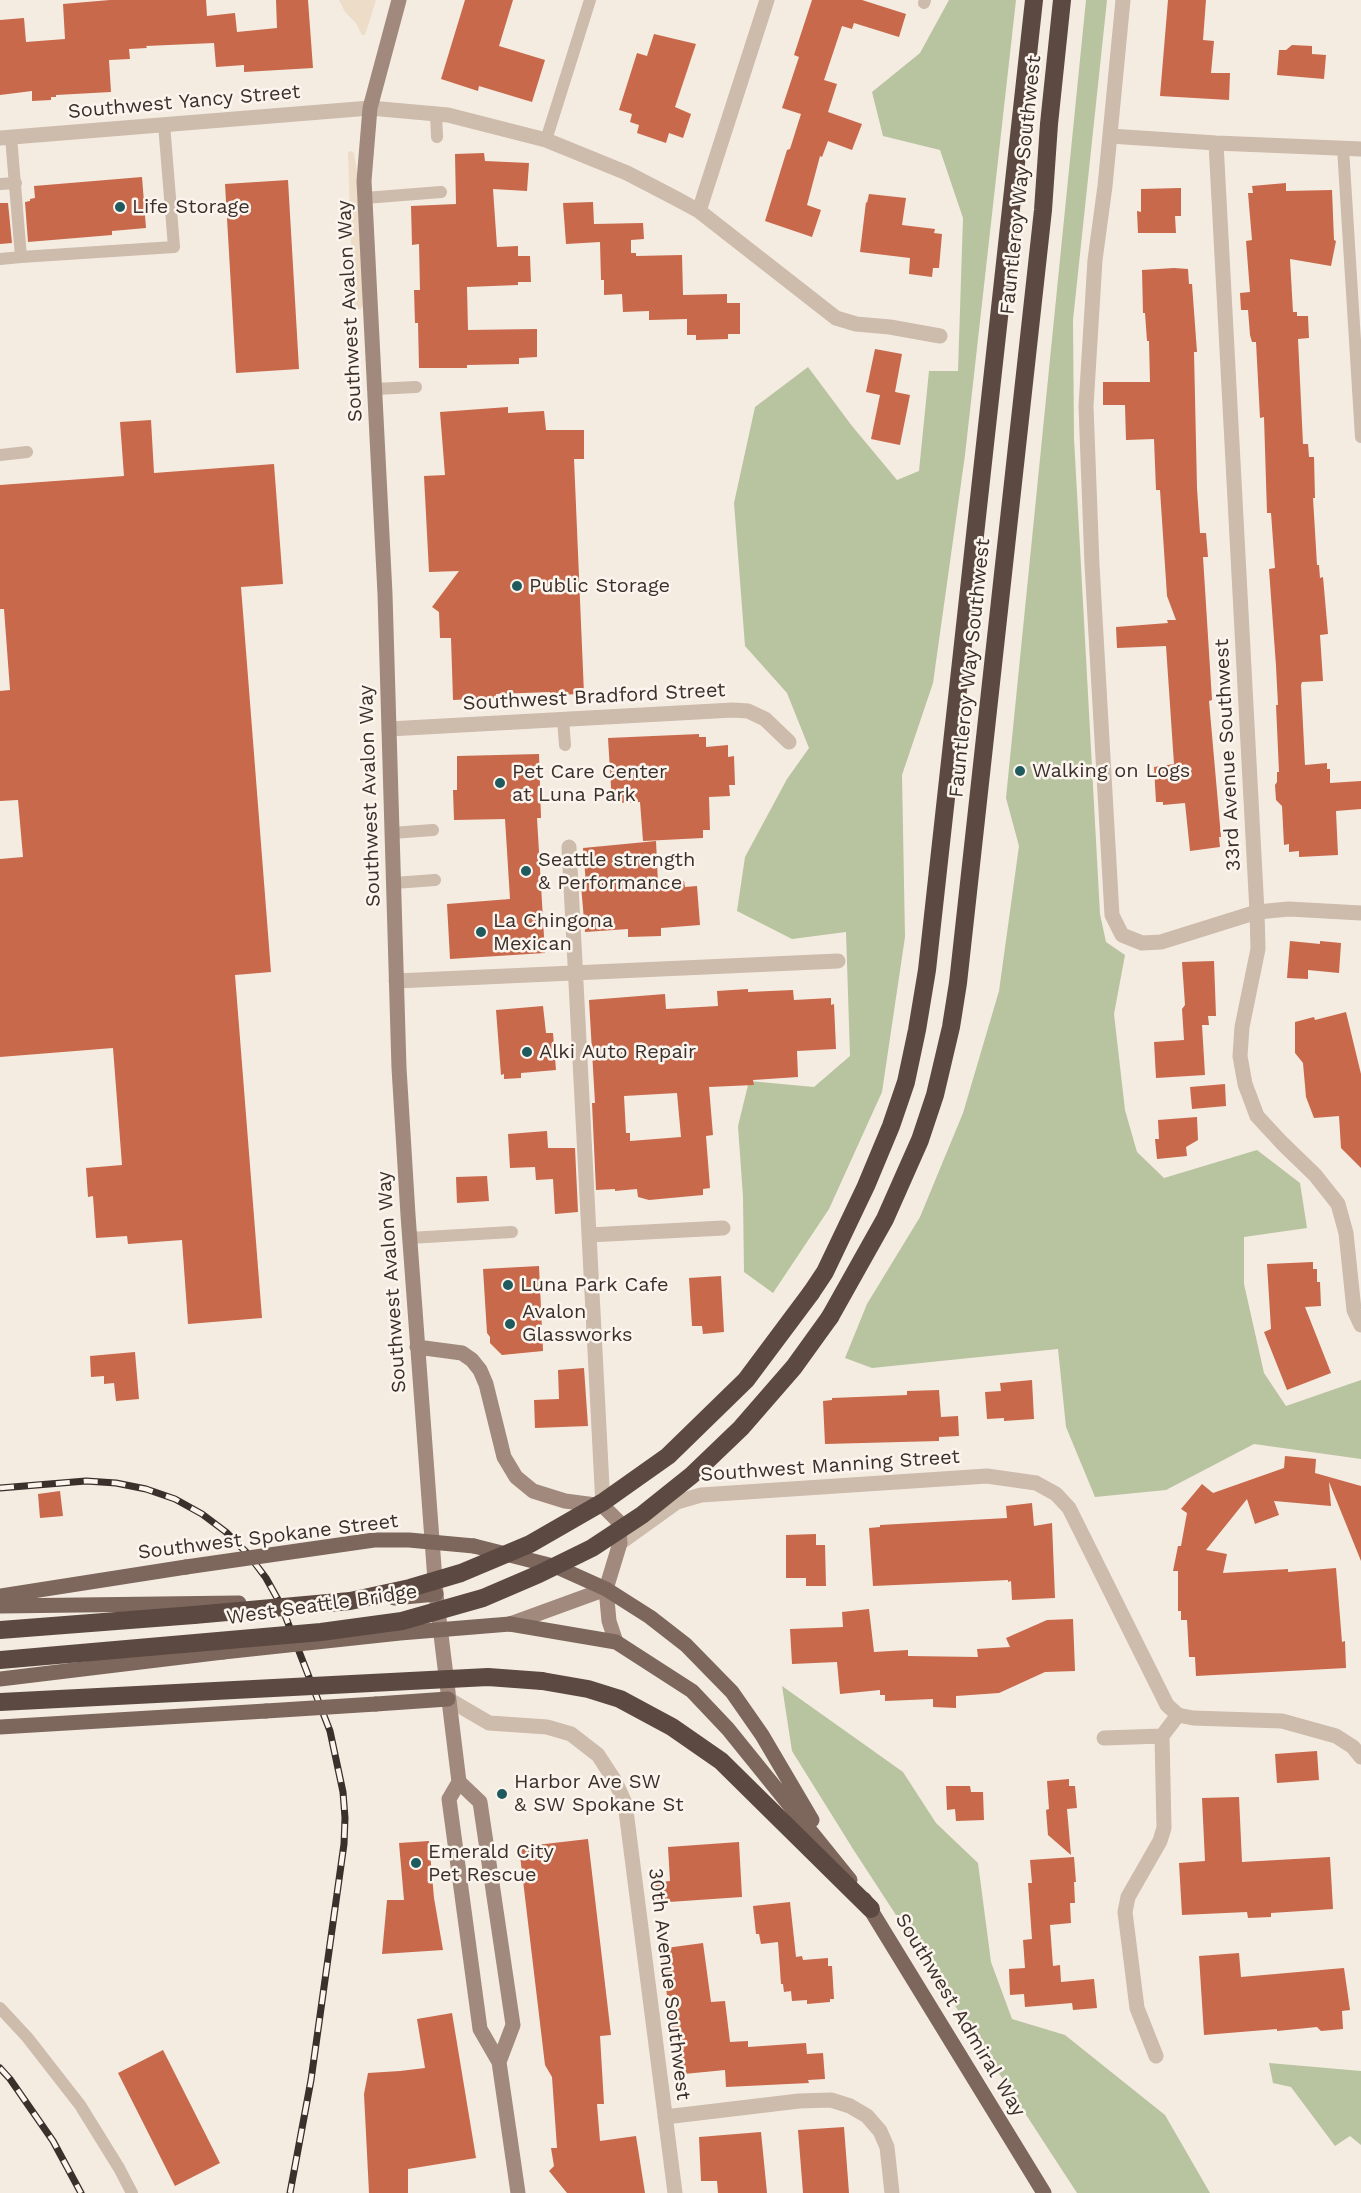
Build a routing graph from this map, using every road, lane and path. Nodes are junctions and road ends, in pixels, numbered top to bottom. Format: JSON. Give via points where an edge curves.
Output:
{"nodes":[{"id":1,"x":399,"y":0,"type":"edge"},
{"id":2,"x":590,"y":0,"type":"edge"},
{"id":3,"x":767,"y":0,"type":"edge"},
{"id":4,"x":1034,"y":0,"type":"edge"},
{"id":5,"x":1062,"y":0,"type":"edge"},
{"id":6,"x":1123,"y":0,"type":"edge"},
{"id":7,"x":370,"y":108,"type":"junction"},
{"id":8,"x":436,"y":114,"type":"junction"},
{"id":9,"x":164,"y":124,"type":"junction"},
{"id":10,"x":1110,"y":136,"type":"junction"},
{"id":11,"x":6,"y":137,"type":"edge"},
{"id":12,"x":437,"y":137,"type":"dead end"},
{"id":13,"x":546,"y":140,"type":"junction"},
{"id":14,"x":1216,"y":143,"type":"junction"},
{"id":15,"x":1343,"y":148,"type":"junction"},
{"id":16,"x":1361,"y":149,"type":"edge"},
{"id":17,"x":16,"y":183,"type":"junction"},
{"id":18,"x":0,"y":184,"type":"edge"},
{"id":19,"x":441,"y":192,"type":"dead end"},
{"id":20,"x":365,"y":198,"type":"junction"},
{"id":21,"x":699,"y":211,"type":"junction"},
{"id":22,"x":21,"y":257,"type":"junction"},
{"id":23,"x":0,"y":259,"type":"edge"},
{"id":24,"x":940,"y":336,"type":"dead end"},
{"id":25,"x":416,"y":387,"type":"dead end"},
{"id":26,"x":375,"y":389,"type":"junction"},
{"id":27,"x":1361,"y":437,"type":"edge"},
{"id":28,"x":27,"y":452,"type":"dead end"},
{"id":29,"x":0,"y":455,"type":"edge"},
{"id":30,"x":563,"y":719,"type":"junction"},
{"id":31,"x":389,"y":729,"type":"junction"},
{"id":32,"x":789,"y":742,"type":"dead end"},
{"id":33,"x":565,"y":745,"type":"dead end"},
{"id":34,"x":433,"y":830,"type":"dead end"},
{"id":35,"x":393,"y":833,"type":"junction"},
{"id":36,"x":569,"y":847,"type":"dead end"},
{"id":37,"x":435,"y":880,"type":"dead end"},
{"id":38,"x":394,"y":883,"type":"junction"},
{"id":39,"x":1257,"y":912,"type":"junction"},
{"id":40,"x":1361,"y":913,"type":"edge"},
{"id":41,"x":838,"y":961,"type":"dead end"},
{"id":42,"x":576,"y":974,"type":"junction"},
{"id":43,"x":396,"y":981,"type":"junction"},
{"id":44,"x":723,"y":1228,"type":"dead end"},
{"id":45,"x":512,"y":1232,"type":"dead end"},
{"id":46,"x":590,"y":1235,"type":"junction"},
{"id":47,"x":409,"y":1238,"type":"junction"},
{"id":48,"x":811,"y":1293,"type":"joint"},
{"id":49,"x":830,"y":1317,"type":"joint"},
{"id":50,"x":1361,"y":1325,"type":"edge"},
{"id":51,"x":417,"y":1347,"type":"junction"},
{"id":52,"x":603,"y":1506,"type":"junction"},
{"id":53,"x":620,"y":1542,"type":"junction"},
{"id":54,"x":606,"y":1589,"type":"junction"},
{"id":55,"x":436,"y":1594,"type":"junction"},
{"id":56,"x":0,"y":1596,"type":"edge"},
{"id":57,"x":0,"y":1606,"type":"edge"},
{"id":58,"x":510,"y":1624,"type":"junction"},
{"id":59,"x":0,"y":1629,"type":"edge"},
{"id":60,"x":616,"y":1642,"type":"junction"},
{"id":61,"x":0,"y":1660,"type":"edge"},
{"id":62,"x":0,"y":1679,"type":"edge"},
{"id":63,"x":448,"y":1699,"type":"junction"},
{"id":64,"x":0,"y":1702,"type":"edge"},
{"id":65,"x":1178,"y":1715,"type":"junction"},
{"id":66,"x":0,"y":1727,"type":"edge"},
{"id":67,"x":1162,"y":1736,"type":"junction"},
{"id":68,"x":1104,"y":1738,"type":"dead end"},
{"id":69,"x":1361,"y":1757,"type":"edge"},
{"id":70,"x":459,"y":1782,"type":"junction"},
{"id":71,"x":836,"y":1861,"type":"junction"},
{"id":72,"x":871,"y":1909,"type":"junction"},
{"id":73,"x":0,"y":2008,"type":"edge"},
{"id":74,"x":1156,"y":2056,"type":"dead end"},
{"id":75,"x":499,"y":2062,"type":"junction"},
{"id":76,"x":665,"y":2116,"type":"junction"},
{"id":77,"x":132,"y":2193,"type":"edge"},
{"id":78,"x":518,"y":2193,"type":"edge"},
{"id":79,"x":675,"y":2193,"type":"edge"},
{"id":80,"x":892,"y":2193,"type":"edge"},
{"id":81,"x":1044,"y":2193,"type":"edge"}],
"edges":[{"from":1,"to":7,"type":"main road","name":"Southwest Avalon Way"},
{"from":2,"to":13,"type":"lane"},
{"from":3,"to":21,"type":"street"},
{"from":4,"to":48,"type":"highway","name":"Fauntleroy Way Southwest","via":[[919,1020],[906,1082],[891,1126],[825,1272]]},
{"from":5,"to":49,"type":"highway","name":"Fauntleroy Way Southwest","via":[[1043,210],[951,1027],[920,1140],[885,1219]]},
{"from":6,"to":10,"type":"street"},
{"from":7,"to":8,"type":"street","name":"Southwest Yancy Street"},
{"from":7,"to":9,"type":"street","name":"Southwest Yancy Street"},
{"from":7,"to":20,"type":"main road","name":"Southwest Avalon Way"},
{"from":8,"to":12,"type":"lane"},
{"from":8,"to":13,"type":"street","name":"Southwest Yancy Street"},
{"from":9,"to":11,"type":"street","name":"Southwest Yancy Street"},
{"from":9,"to":22,"type":"lane","via":[[174,247]]},
{"from":10,"to":14,"type":"street"},
{"from":10,"to":39,"type":"street","via":[[1095,260],[1086,406],[1112,915],[1122,934],[1142,943],[1161,942]]},
{"from":11,"to":17,"type":"lane"},
{"from":13,"to":21,"type":"street","name":"Southwest Yancy Street","via":[[627,173]]},
{"from":14,"to":15,"type":"street"},
{"from":14,"to":39,"type":"street","name":"33rd Avenue Southwest"},
{"from":15,"to":16,"type":"street"},
{"from":15,"to":27,"type":"lane"},
{"from":17,"to":18,"type":"lane"},
{"from":17,"to":22,"type":"lane"},
{"from":19,"to":20,"type":"lane"},
{"from":20,"to":26,"type":"main road","name":"Southwest Avalon Way"},
{"from":21,"to":24,"type":"street","name":"Southwest Yancy Street","via":[[836,318]]},
{"from":22,"to":23,"type":"lane"},
{"from":25,"to":26,"type":"lane"},
{"from":26,"to":31,"type":"main road","name":"Southwest Avalon Way"},
{"from":28,"to":29,"type":"lane"},
{"from":30,"to":31,"type":"street","name":"Southwest Bradford Street"},
{"from":30,"to":32,"type":"street","name":"Southwest Bradford Street","via":[[748,711],[765,719]]},
{"from":30,"to":33,"type":"lane"},
{"from":31,"to":35,"type":"main road","name":"Southwest Avalon Way"},
{"from":34,"to":35,"type":"lane"},
{"from":35,"to":38,"type":"main road","name":"Southwest Avalon Way"},
{"from":36,"to":42,"type":"street"},
{"from":37,"to":38,"type":"lane"},
{"from":38,"to":43,"type":"main road","name":"Southwest Avalon Way"},
{"from":39,"to":40,"type":"street","via":[[1289,909]]},
{"from":39,"to":50,"type":"street","name":"33rd Avenue Southwest","via":[[1258,949],[1242,1027],[1240,1056],[1245,1084],[1257,1116],[1316,1175],[1338,1204],[1346,1233],[1354,1310]]},
{"from":41,"to":42,"type":"street"},
{"from":42,"to":43,"type":"street"},
{"from":42,"to":46,"type":"street"},
{"from":43,"to":47,"type":"main road","name":"Southwest Avalon Way"},
{"from":44,"to":46,"type":"street"},
{"from":45,"to":47,"type":"lane"},
{"from":46,"to":52,"type":"street"},
{"from":47,"to":51,"type":"main road","name":"Southwest Avalon Way"},
{"from":48,"to":59,"type":"highway","name":"West Seattle Bridge","bridge":true,"via":[[746,1380],[668,1455],[603,1503],[520,1548],[461,1573],[350,1602]]},
{"from":49,"to":61,"type":"highway","name":"West Seattle Bridge","bridge":true,"via":[[794,1367],[741,1428],[692,1475],[592,1548],[483,1598],[402,1621],[321,1632]]},
{"from":51,"to":52,"type":"main road","via":[[462,1353],[480,1370],[504,1457],[516,1477],[533,1491]]},
{"from":51,"to":55,"type":"main road","name":"Southwest Avalon Way"},
{"from":52,"to":53,"type":"main road","via":[[618,1521]]},
{"from":53,"to":54,"type":"main road"},
{"from":53,"to":65,"type":"street","name":"Southwest Manning Street","via":[[677,1502],[701,1495],[987,1476],[1036,1483],[1056,1494],[1069,1508],[1167,1705]]},
{"from":54,"to":56,"type":"main road","name":"Southwest Spokane Street","bridge":true,"via":[[557,1567],[474,1546],[374,1540]]},
{"from":54,"to":58,"type":"main road"},
{"from":54,"to":60,"type":"main road"},
{"from":54,"to":71,"type":"main road","name":"Southwest Admiral Way","via":[[686,1645],[732,1692],[762,1735]]},
{"from":55,"to":57,"type":"main road","bridge":true,"via":[[358,1602]]},
{"from":55,"to":63,"type":"main road","name":"Southwest Avalon Way"},
{"from":58,"to":60,"type":"main road","name":"Southwest Admiral Way"},
{"from":58,"to":62,"type":"main road","bridge":true},
{"from":60,"to":71,"type":"main road","name":"Southwest Admiral Way","via":[[692,1690]]},
{"from":63,"to":66,"type":"main road","bridge":true},
{"from":63,"to":70,"type":"main road","name":"Southwest Avalon Way"},
{"from":63,"to":76,"type":"street","name":"30th Avenue Southwest","via":[[489,1723],[547,1726],[571,1734],[598,1755],[615,1781],[625,1803]]},
{"from":64,"to":72,"type":"highway","bridge":true,"via":[[488,1677],[588,1689],[620,1700],[672,1727],[721,1761]]},
{"from":65,"to":67,"type":"street"},
{"from":65,"to":69,"type":"street","via":[[1282,1721],[1336,1736]]},
{"from":67,"to":68,"type":"street"},
{"from":67,"to":74,"type":"street","via":[[1164,1828],[1128,1897],[1125,1912],[1137,2008]]},
{"from":70,"to":75,"type":"main road","via":[[448,1798],[480,2029]]},
{"from":70,"to":75,"type":"main road","via":[[480,1802],[513,2025]]},
{"from":71,"to":72,"type":"main road","name":"Southwest Admiral Way"},
{"from":72,"to":81,"type":"main road","name":"Southwest Admiral Way"},
{"from":73,"to":77,"type":"lane","via":[[80,2105]]},
{"from":75,"to":78,"type":"main road"},
{"from":76,"to":79,"type":"street","name":"30th Avenue Southwest"},
{"from":76,"to":80,"type":"street","via":[[799,2101],[831,2100],[850,2106],[867,2116],[880,2131],[887,2147]]}]}
